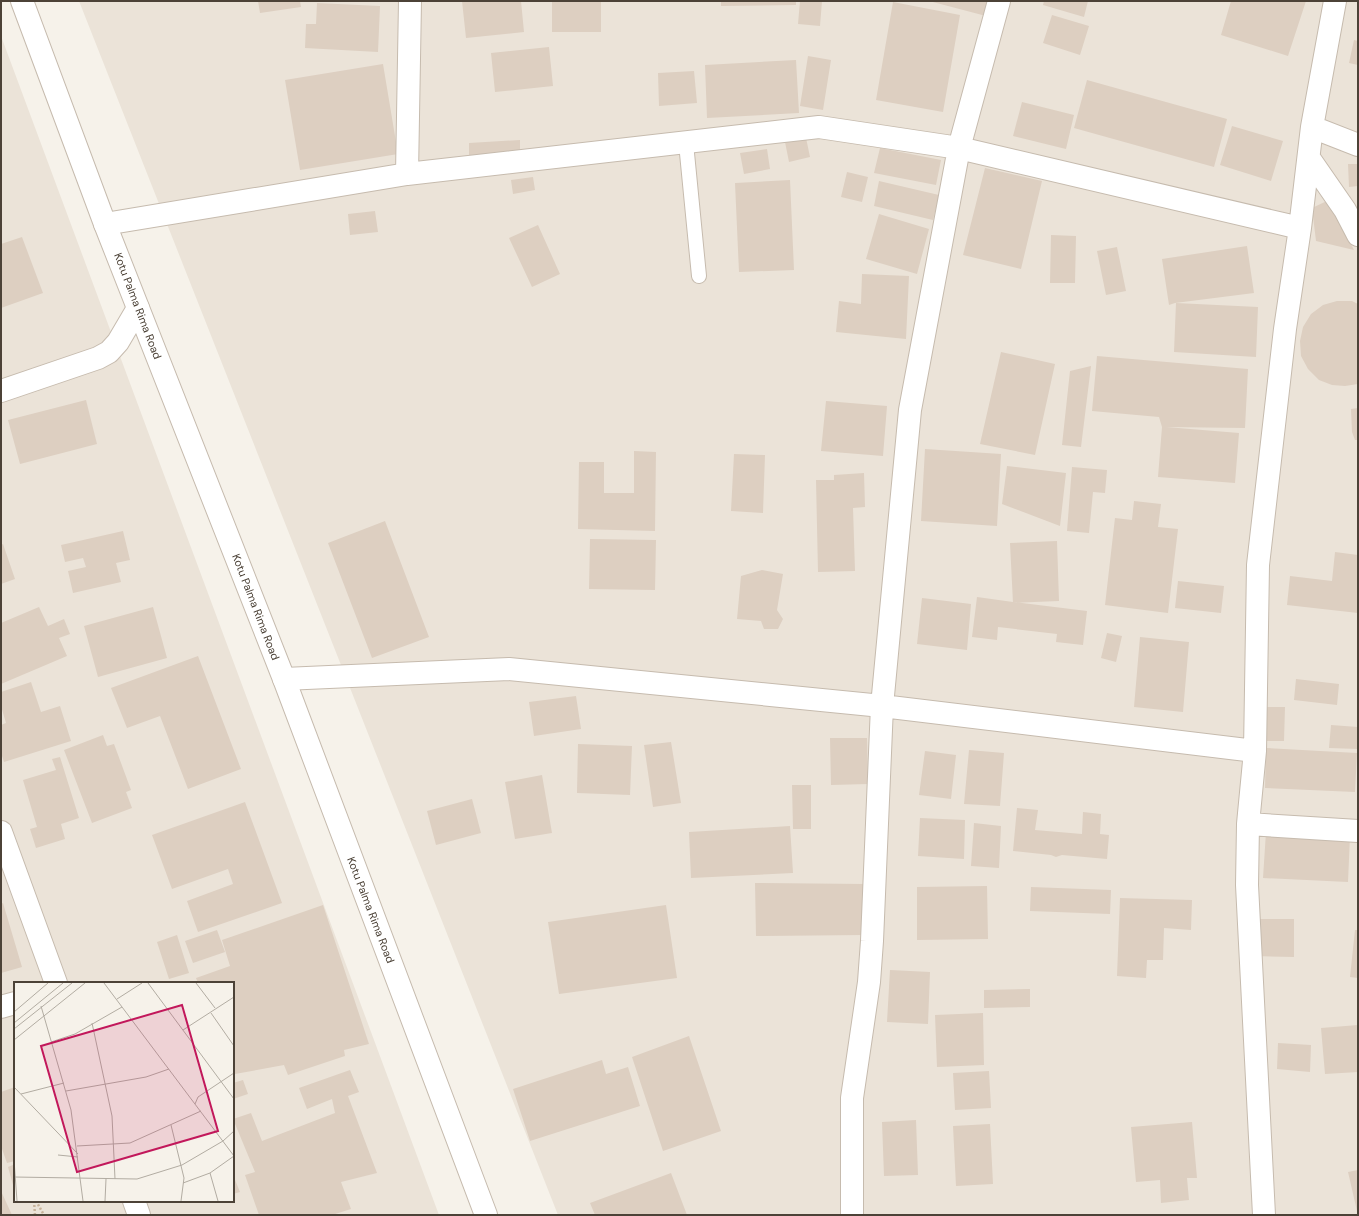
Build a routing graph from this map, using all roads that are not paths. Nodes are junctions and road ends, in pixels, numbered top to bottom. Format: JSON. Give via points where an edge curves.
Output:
{"nodes":[{"id":1,"x":22,"y":1,"type":"edge"},
{"id":2,"x":410,"y":1,"type":"edge"},
{"id":3,"x":999,"y":1,"type":"edge"},
{"id":4,"x":1335,"y":1,"type":"edge"},
{"id":5,"x":1312,"y":127,"type":"junction"},
{"id":6,"x":686,"y":143,"type":"junction"},
{"id":7,"x":1358,"y":145,"type":"edge"},
{"id":8,"x":959,"y":148,"type":"junction"},
{"id":9,"x":1308,"y":158,"type":"junction"},
{"id":10,"x":407,"y":174,"type":"junction"},
{"id":11,"x":106,"y":224,"type":"junction"},
{"id":12,"x":1300,"y":228,"type":"junction"},
{"id":13,"x":1358,"y":235,"type":"edge"},
{"id":14,"x":699,"y":276,"type":"dead end"},
{"id":15,"x":138,"y":308,"type":"junction"},
{"id":16,"x":1,"y":391,"type":"edge"},
{"id":17,"x":284,"y":679,"type":"junction"},
{"id":18,"x":882,"y":706,"type":"junction"},
{"id":19,"x":1255,"y":751,"type":"junction"},
{"id":20,"x":1248,"y":824,"type":"junction"},
{"id":21,"x":1358,"y":831,"type":"edge"},
{"id":22,"x":1,"y":832,"type":"edge"},
{"id":23,"x":56,"y":982,"type":"edge"},
{"id":24,"x":14,"y":1003,"type":"edge"},
{"id":25,"x":1,"y":1007,"type":"edge"},
{"id":26,"x":134,"y":1202,"type":"edge"},
{"id":27,"x":139,"y":1215,"type":"edge"},
{"id":28,"x":486,"y":1215,"type":"edge"},
{"id":29,"x":852,"y":1215,"type":"edge"},
{"id":30,"x":1264,"y":1215,"type":"edge"}],
"edges":[{"from":1,"to":11,"type":"street","name":"Kotu Palma Rima Road"},
{"from":2,"to":10,"type":"street"},
{"from":3,"to":8,"type":"street"},
{"from":4,"to":5,"type":"street"},
{"from":5,"to":7,"type":"street"},
{"from":5,"to":9,"type":"street"},
{"from":6,"to":8,"type":"street","via":[[819,127]]},
{"from":6,"to":10,"type":"street"},
{"from":6,"to":14,"type":"lane"},
{"from":8,"to":12,"type":"street"},
{"from":8,"to":18,"type":"street","via":[[910,410]]},
{"from":9,"to":12,"type":"street"},
{"from":9,"to":13,"type":"street","via":[[1345,210]]},
{"from":10,"to":11,"type":"street"},
{"from":11,"to":15,"type":"street","name":"Kotu Palma Rima Road"},
{"from":12,"to":19,"type":"street","via":[[1285,329],[1258,565]]},
{"from":15,"to":16,"type":"street","via":[[118,342],[109,352]]},
{"from":15,"to":17,"type":"street","name":"Kotu Palma Rima Road"},
{"from":17,"to":18,"type":"street","via":[[509,669]]},
{"from":17,"to":28,"type":"street","name":"Kotu Palma Rima Road"},
{"from":18,"to":19,"type":"street"},
{"from":18,"to":29,"type":"street","via":[[869,982],[852,1098]]},
{"from":19,"to":20,"type":"street"},
{"from":20,"to":21,"type":"street"},
{"from":20,"to":30,"type":"street","via":[[1246,885]]},
{"from":22,"to":23,"type":"street"},
{"from":24,"to":25,"type":"street"},
{"from":26,"to":27,"type":"street"}]}
